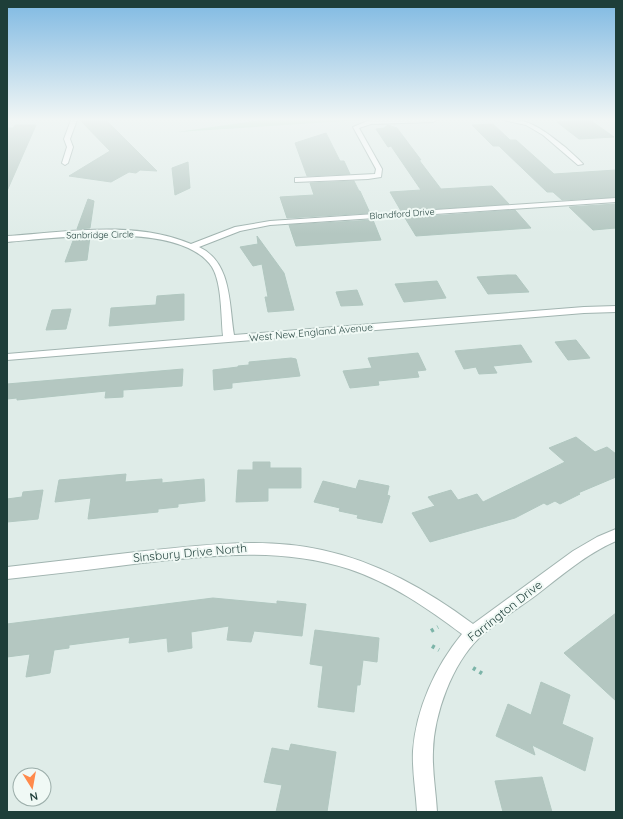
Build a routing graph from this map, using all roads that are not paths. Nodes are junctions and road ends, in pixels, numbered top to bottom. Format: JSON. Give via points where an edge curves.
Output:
{"nodes":[{"id":1,"x":66,"y":158,"type":"edge"},
{"id":2,"x":373,"y":158,"type":"edge"},
{"id":3,"x":573,"y":158,"type":"edge"},
{"id":4,"x":65,"y":163,"type":"dead end"},
{"id":5,"x":580,"y":164,"type":"dead end"},
{"id":6,"x":298,"y":180,"type":"dead end"},
{"id":7,"x":616,"y":200,"type":"edge"},
{"id":8,"x":7,"y":239,"type":"edge"},
{"id":9,"x":191,"y":247,"type":"junction"},
{"id":10,"x":616,"y":309,"type":"edge"},
{"id":11,"x":229,"y":339,"type":"junction"},
{"id":12,"x":7,"y":357,"type":"edge"},
{"id":13,"x":616,"y":535,"type":"edge"},
{"id":14,"x":7,"y":573,"type":"edge"},
{"id":15,"x":473,"y":633,"type":"junction"},
{"id":16,"x":427,"y":812,"type":"edge"}],
"edges":[{"from":1,"to":4,"type":"street"},
{"from":2,"to":6,"type":"street","via":[[379,169],[378,175]]},
{"from":3,"to":5,"type":"street"},
{"from":7,"to":9,"type":"street","name":"Blandford Drive","via":[[270,223],[238,229]]},
{"from":8,"to":9,"type":"street","name":"Sanbridge Circle","via":[[134,233],[160,237]]},
{"from":9,"to":11,"type":"street","name":"Sanbridge Circle","via":[[215,264],[221,276]]},
{"from":10,"to":11,"type":"street","name":"West New England Avenue","via":[[576,310]]},
{"from":11,"to":12,"type":"street","name":"West New England Avenue"},
{"from":13,"to":15,"type":"street","name":"Farrington Drive","via":[[578,555]]},
{"from":14,"to":15,"type":"street","name":"Sinsbury Drive North","via":[[216,549],[254,548],[308,552],[366,568],[405,586],[446,611]]},
{"from":15,"to":16,"type":"street","name":"Farrington Drive","via":[[456,654],[439,684],[427,724],[423,751]]}]}
